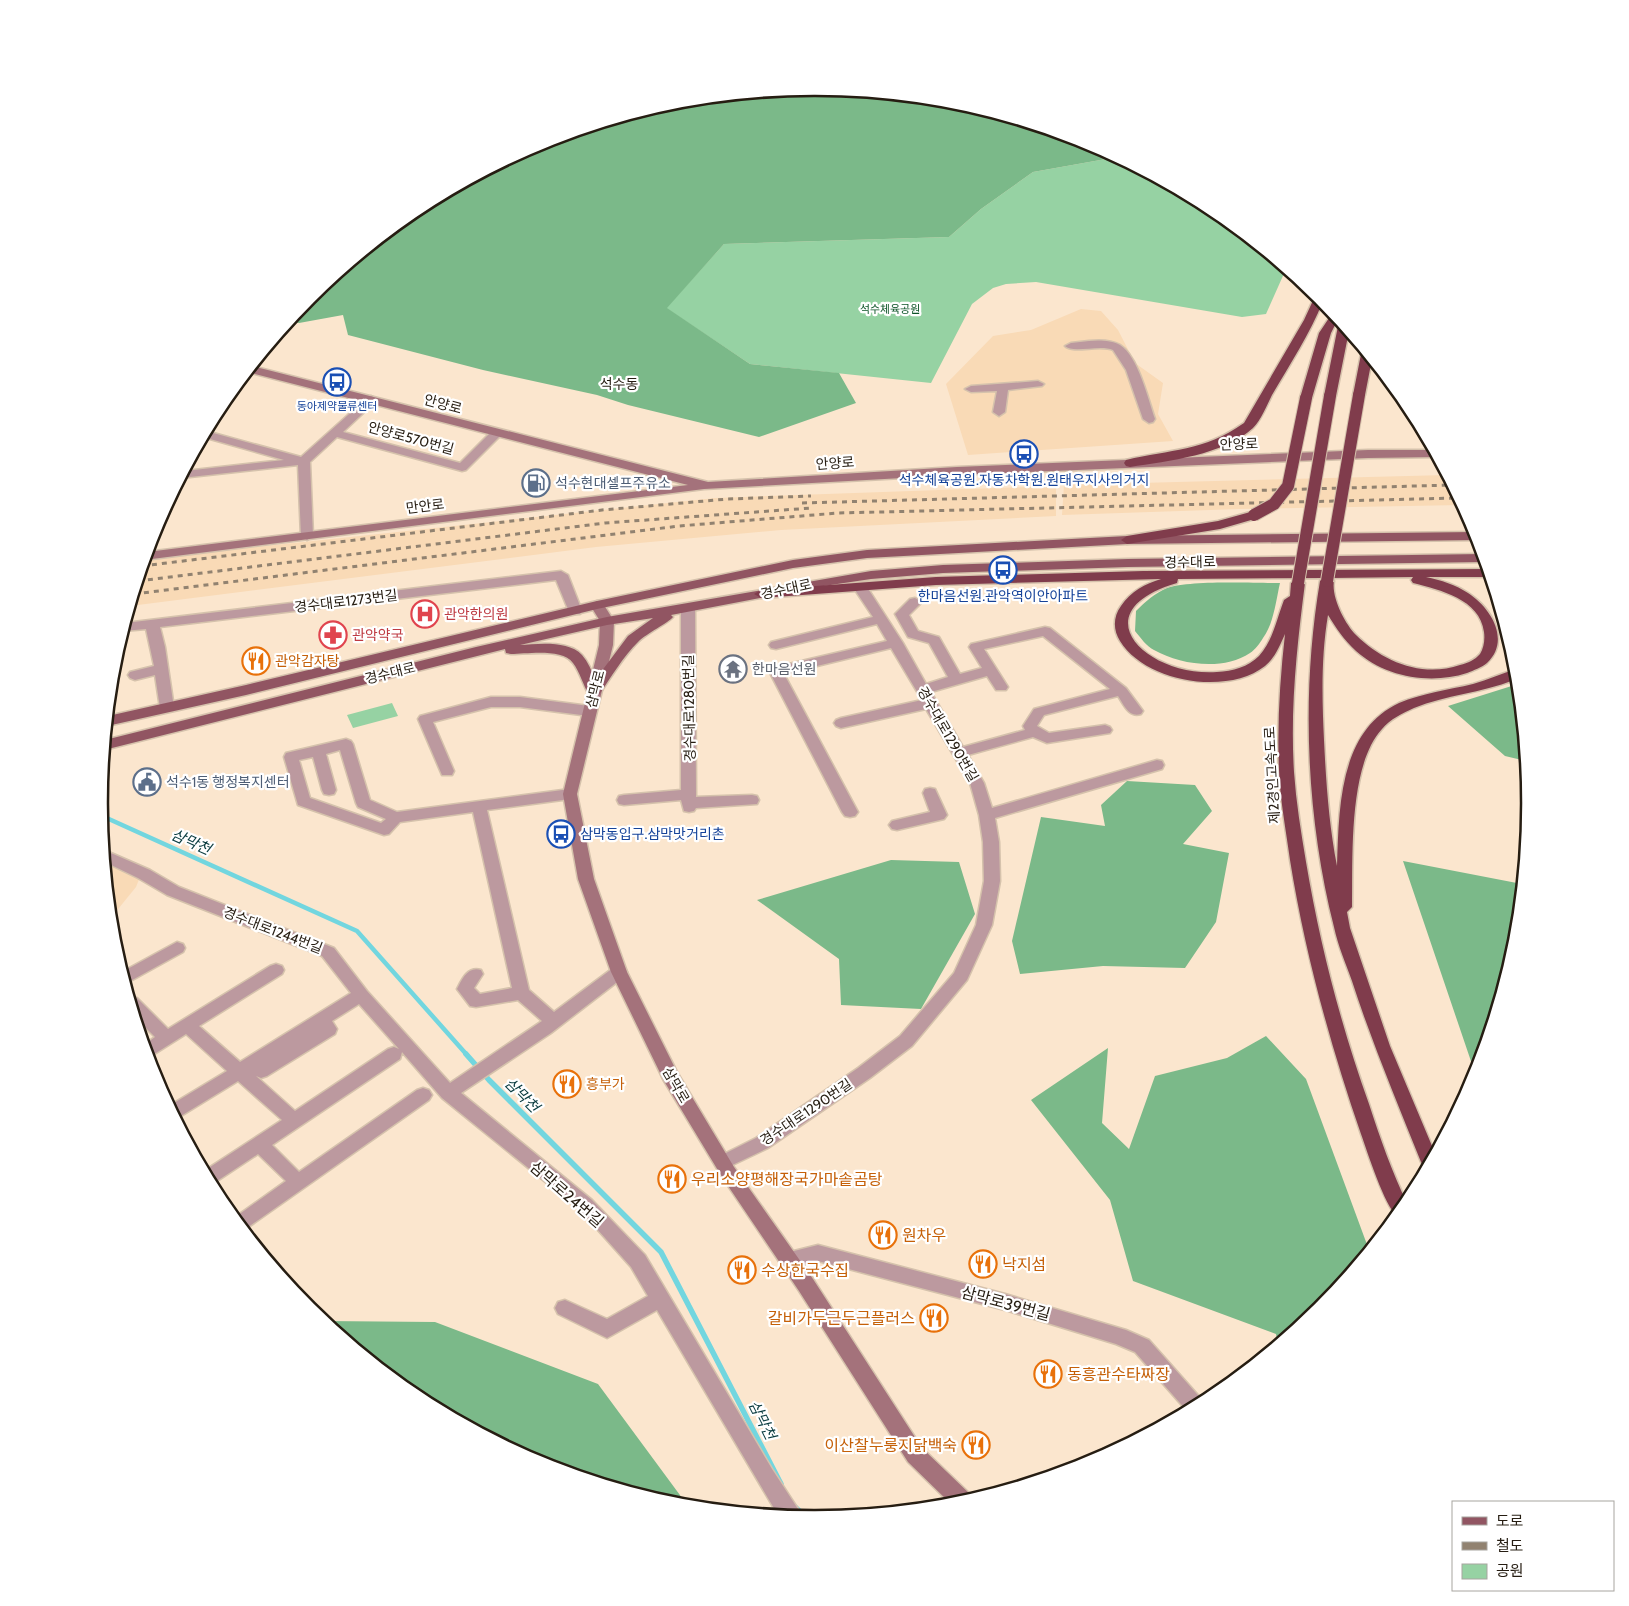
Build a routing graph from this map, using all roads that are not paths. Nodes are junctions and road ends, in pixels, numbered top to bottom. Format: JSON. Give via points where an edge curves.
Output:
{"nodes":[{"id":1,"x":1316,"y":305,"type":"edge"},
{"id":2,"x":1332,"y":322,"type":"edge"},
{"id":3,"x":1343,"y":333,"type":"edge"},
{"id":4,"x":1071,"y":346,"type":"dead end"},
{"id":5,"x":1366,"y":361,"type":"edge"},
{"id":6,"x":256,"y":371,"type":"edge"},
{"id":7,"x":1038,"y":384,"type":"dead end"},
{"id":8,"x":1003,"y":387,"type":"junction"},
{"id":9,"x":971,"y":389,"type":"dead end"},
{"id":10,"x":371,"y":400,"type":"junction"},
{"id":11,"x":999,"y":412,"type":"dead end"},
{"id":12,"x":1149,"y":419,"type":"dead end"},
{"id":13,"x":334,"y":433,"type":"junction"},
{"id":14,"x":497,"y":433,"type":"junction"},
{"id":15,"x":211,"y":436,"type":"edge"},
{"id":16,"x":1429,"y":454,"type":"edge"},
{"id":17,"x":304,"y":461,"type":"junction"},
{"id":18,"x":1130,"y":463,"type":"junction"},
{"id":19,"x":189,"y":474,"type":"edge"},
{"id":20,"x":708,"y":486,"type":"junction"},
{"id":21,"x":306,"y":536,"type":"junction"},
{"id":22,"x":1468,"y":536,"type":"edge"},
{"id":23,"x":1127,"y":540,"type":"junction"},
{"id":24,"x":153,"y":555,"type":"edge"},
{"id":25,"x":1477,"y":558,"type":"edge"},
{"id":26,"x":1482,"y":572,"type":"edge"},
{"id":27,"x":1368,"y":574,"type":"junction"},
{"id":28,"x":1206,"y":575,"type":"junction"},
{"id":29,"x":1327,"y":581,"type":"junction"},
{"id":30,"x":1298,"y":582,"type":"junction"},
{"id":31,"x":860,"y":587,"type":"junction"},
{"id":32,"x":761,"y":594,"type":"junction"},
{"id":33,"x":915,"y":602,"type":"dead end"},
{"id":34,"x":597,"y":606,"type":"junction"},
{"id":35,"x":688,"y":608,"type":"junction"},
{"id":36,"x":575,"y":611,"type":"junction"},
{"id":37,"x":882,"y":619,"type":"junction"},
{"id":38,"x":607,"y":622,"type":"junction"},
{"id":39,"x":152,"y":624,"type":"junction"},
{"id":40,"x":130,"y":626,"type":"edge"},
{"id":41,"x":790,"y":642,"type":"junction"},
{"id":42,"x":896,"y":644,"type":"junction"},
{"id":43,"x":776,"y":645,"type":"dead end"},
{"id":44,"x":476,"y":651,"type":"junction"},
{"id":45,"x":162,"y":669,"type":"junction"},
{"id":46,"x":783,"y":669,"type":"junction"},
{"id":47,"x":991,"y":670,"type":"junction"},
{"id":48,"x":135,"y":675,"type":"dead end"},
{"id":49,"x":1510,"y":676,"type":"edge"},
{"id":50,"x":956,"y":680,"type":"junction"},
{"id":51,"x":1001,"y":687,"type":"dead end"},
{"id":52,"x":594,"y":692,"type":"junction"},
{"id":53,"x":1121,"y":692,"type":"junction"},
{"id":54,"x":927,"y":696,"type":"junction"},
{"id":55,"x":166,"y":708,"type":"junction"},
{"id":56,"x":589,"y":711,"type":"junction"},
{"id":57,"x":1136,"y":711,"type":"dead end"},
{"id":58,"x":113,"y":720,"type":"edge"},
{"id":59,"x":841,"y":722,"type":"dead end"},
{"id":60,"x":1105,"y":730,"type":"dead end"},
{"id":61,"x":1034,"y":732,"type":"junction"},
{"id":62,"x":110,"y":744,"type":"edge"},
{"id":63,"x":318,"y":750,"type":"junction"},
{"id":64,"x":961,"y":752,"type":"junction"},
{"id":65,"x":1157,"y":765,"type":"dead end"},
{"id":66,"x":447,"y":771,"type":"dead end"},
{"id":67,"x":329,"y":790,"type":"dead end"},
{"id":68,"x":930,"y":793,"type":"dead end"},
{"id":69,"x":570,"y":794,"type":"junction"},
{"id":70,"x":624,"y":800,"type":"dead end"},
{"id":71,"x":752,"y":800,"type":"dead end"},
{"id":72,"x":689,"y":802,"type":"junction"},
{"id":73,"x":363,"y":803,"type":"junction"},
{"id":74,"x":479,"y":806,"type":"junction"},
{"id":75,"x":850,"y":812,"type":"dead end"},
{"id":76,"x":987,"y":815,"type":"junction"},
{"id":77,"x":349,"y":817,"type":"junction"},
{"id":78,"x":396,"y":817,"type":"junction"},
{"id":79,"x":897,"y":825,"type":"dead end"},
{"id":80,"x":110,"y":858,"type":"edge"},
{"id":81,"x":1342,"y":928,"type":"junction"},
{"id":82,"x":176,"y":948,"type":"dead end"},
{"id":83,"x":276,"y":970,"type":"dead end"},
{"id":84,"x":619,"y":972,"type":"junction"},
{"id":85,"x":475,"y":974,"type":"dead end"},
{"id":86,"x":129,"y":975,"type":"edge"},
{"id":87,"x":520,"y":993,"type":"junction"},
{"id":88,"x":361,"y":995,"type":"junction"},
{"id":89,"x":139,"y":1011,"type":"edge"},
{"id":90,"x":552,"y":1021,"type":"junction"},
{"id":91,"x":188,"y":1026,"type":"junction"},
{"id":92,"x":167,"y":1038,"type":"junction"},
{"id":93,"x":152,"y":1048,"type":"edge"},
{"id":94,"x":394,"y":1054,"type":"dead end"},
{"id":95,"x":246,"y":1067,"type":"junction"},
{"id":96,"x":448,"y":1093,"type":"junction"},
{"id":97,"x":423,"y":1095,"type":"dead end"},
{"id":98,"x":178,"y":1110,"type":"edge"},
{"id":99,"x":294,"y":1120,"type":"junction"},
{"id":100,"x":259,"y":1143,"type":"junction"},
{"id":101,"x":1427,"y":1155,"type":"edge"},
{"id":102,"x":724,"y":1162,"type":"junction"},
{"id":103,"x":213,"y":1174,"type":"edge"},
{"id":104,"x":299,"y":1183,"type":"junction"},
{"id":105,"x":1397,"y":1202,"type":"edge"},
{"id":106,"x":245,"y":1220,"type":"edge"},
{"id":107,"x":789,"y":1260,"type":"junction"},
{"id":108,"x":661,"y":1298,"type":"junction"},
{"id":109,"x":565,"y":1308,"type":"dead end"},
{"id":110,"x":1191,"y":1401,"type":"edge"},
{"id":111,"x":957,"y":1495,"type":"edge"},
{"id":112,"x":786,"y":1509,"type":"edge"}],
"edges":[{"from":1,"to":18,"type":"highway","via":[[1249,425],[1208,447]]},
{"from":2,"to":23,"type":"highway","bridge":true,"via":[[1306,398],[1288,486],[1280,499],[1254,515],[1220,525]]},
{"from":3,"to":30,"type":"highway","name":"제2경인고속도로","bridge":true},
{"from":4,"to":12,"type":"street","via":[[1108,345],[1118,349],[1126,359]]},
{"from":5,"to":29,"type":"highway","bridge":true},
{"from":6,"to":10,"type":"street","name":"안양로"},
{"from":7,"to":8,"type":"street"},
{"from":8,"to":9,"type":"street"},
{"from":8,"to":11,"type":"street"},
{"from":10,"to":13,"type":"street"},
{"from":10,"to":14,"type":"street","name":"안양로"},
{"from":13,"to":14,"type":"street","name":"안양로570번길","via":[[462,467]]},
{"from":13,"to":17,"type":"street"},
{"from":14,"to":20,"type":"street","name":"안양로"},
{"from":15,"to":17,"type":"street"},
{"from":16,"to":18,"type":"street","name":"안양로"},
{"from":17,"to":19,"type":"street"},
{"from":17,"to":21,"type":"street"},
{"from":18,"to":20,"type":"street","name":"안양로"},
{"from":20,"to":21,"type":"street","name":"만안로"},
{"from":21,"to":24,"type":"street","name":"만안로"},
{"from":22,"to":23,"type":"main road","name":"경수대로"},
{"from":23,"to":34,"type":"main road","name":"경수대로","via":[[867,554],[793,564]]},
{"from":25,"to":32,"type":"main road","name":"경수대로","via":[[943,569],[817,583]]},
{"from":26,"to":27,"type":"highway"},
{"from":27,"to":28,"type":"highway"},
{"from":27,"to":29,"type":"highway","via":[[1433,583],[1469,599],[1490,627],[1488,652],[1470,667],[1443,674],[1390,665],[1367,653],[1347,634],[1330,604]]},
{"from":28,"to":30,"type":"highway","via":[[1159,583],[1127,603],[1122,616],[1122,630],[1126,641],[1138,654],[1163,668],[1192,676],[1219,676],[1245,671],[1268,653]]},
{"from":28,"to":31,"type":"highway","via":[[936,581]]},
{"from":29,"to":81,"type":"highway","via":[[1319,628],[1315,694],[1318,769],[1326,848]]},
{"from":30,"to":105,"type":"highway","name":"제2경인고속도로","via":[[1288,669],[1286,757],[1297,856],[1310,932],[1329,1011],[1387,1181]]},
{"from":31,"to":32,"type":"highway"},
{"from":31,"to":37,"type":"street","name":"경수대로1290번길"},
{"from":32,"to":35,"type":"main road","name":"경수대로"},
{"from":33,"to":50,"type":"street","via":[[902,614],[913,634],[934,640]]},
{"from":34,"to":36,"type":"main road","name":"경수대로"},
{"from":34,"to":38,"type":"street"},
{"from":35,"to":38,"type":"main road","name":"경수대로"},
{"from":35,"to":52,"type":"main road","via":[[651,623],[634,638]]},
{"from":35,"to":72,"type":"street","name":"경수대로1280번길"},
{"from":36,"to":39,"type":"street","name":"경수대로1273번길","via":[[561,575]]},
{"from":36,"to":55,"type":"main road","name":"경수대로"},
{"from":37,"to":41,"type":"street"},
{"from":37,"to":42,"type":"street","name":"경수대로1290번길"},
{"from":38,"to":44,"type":"main road","name":"경수대로"},
{"from":38,"to":52,"type":"street","name":"삼막로","via":[[606,646]]},
{"from":39,"to":40,"type":"street","name":"경수대로1273번길"},
{"from":39,"to":45,"type":"street"},
{"from":41,"to":43,"type":"street"},
{"from":41,"to":46,"type":"street"},
{"from":42,"to":46,"type":"street"},
{"from":42,"to":54,"type":"street","name":"경수대로1290번길"},
{"from":44,"to":52,"type":"main road","via":[[544,649],[568,652],[580,663]]},
{"from":44,"to":62,"type":"main road","name":"경수대로"},
{"from":45,"to":48,"type":"street"},
{"from":45,"to":55,"type":"street"},
{"from":46,"to":75,"type":"street","via":[[776,671]]},
{"from":47,"to":50,"type":"street"},
{"from":47,"to":51,"type":"street"},
{"from":47,"to":53,"type":"street","via":[[976,647],[1045,631]]},
{"from":49,"to":81,"type":"highway","via":[[1481,687],[1423,699],[1376,725],[1365,739],[1358,754],[1349,800]]},
{"from":50,"to":54,"type":"street"},
{"from":52,"to":56,"type":"street","name":"삼막로"},
{"from":53,"to":57,"type":"street"},
{"from":53,"to":61,"type":"street","via":[[1039,712],[1030,726]]},
{"from":54,"to":59,"type":"street"},
{"from":54,"to":64,"type":"street","name":"경수대로1290번길"},
{"from":55,"to":58,"type":"main road","name":"경수대로"},
{"from":56,"to":66,"type":"street","via":[[520,702],[491,702],[426,719]]},
{"from":56,"to":69,"type":"street","name":"삼막로"},
{"from":60,"to":61,"type":"street","via":[[1046,738]]},
{"from":61,"to":64,"type":"street"},
{"from":63,"to":67,"type":"street"},
{"from":63,"to":73,"type":"street","via":[[346,744]]},
{"from":63,"to":77,"type":"street","via":[[290,756],[303,801]]},
{"from":64,"to":76,"type":"street","name":"경수대로1290번길","via":[[977,783]]},
{"from":65,"to":76,"type":"street"},
{"from":68,"to":79,"type":"street","via":[[939,815]]},
{"from":69,"to":74,"type":"street"},
{"from":69,"to":84,"type":"street","name":"삼막로","via":[[586,879]]},
{"from":70,"to":72,"type":"street"},
{"from":71,"to":72,"type":"street"},
{"from":73,"to":77,"type":"street"},
{"from":73,"to":78,"type":"street"},
{"from":74,"to":78,"type":"street"},
{"from":74,"to":87,"type":"street"},
{"from":76,"to":102,"type":"street","name":"경수대로1290번길","via":[[992,881],[984,925],[961,976],[906,1041],[762,1143]]},
{"from":77,"to":78,"type":"street","via":[[384,830]]},
{"from":80,"to":88,"type":"street","name":"경수대로1244번길","via":[[173,891],[328,952]]},
{"from":81,"to":101,"type":"highway","via":[[1382,1046]]},
{"from":82,"to":86,"type":"street"},
{"from":83,"to":91,"type":"street"},
{"from":84,"to":90,"type":"street"},
{"from":84,"to":102,"type":"street","name":"삼막로","via":[[670,1076]]},
{"from":85,"to":87,"type":"street","via":[[465,989],[476,1001]]},
{"from":87,"to":90,"type":"street"},
{"from":88,"to":95,"type":"street"},
{"from":88,"to":96,"type":"street","name":"경수대로1244번길"},
{"from":89,"to":92,"type":"street"},
{"from":90,"to":96,"type":"street"},
{"from":91,"to":92,"type":"street"},
{"from":91,"to":95,"type":"street"},
{"from":92,"to":93,"type":"street"},
{"from":94,"to":99,"type":"street"},
{"from":95,"to":98,"type":"street"},
{"from":95,"to":99,"type":"street"},
{"from":96,"to":108,"type":"street","name":"삼막로24번길","via":[[586,1206],[638,1262]]},
{"from":97,"to":104,"type":"street"},
{"from":99,"to":100,"type":"street"},
{"from":100,"to":103,"type":"street"},
{"from":100,"to":104,"type":"street"},
{"from":102,"to":107,"type":"street","name":"삼막로"},
{"from":104,"to":106,"type":"street"},
{"from":107,"to":110,"type":"street","name":"삼막로39번길","via":[[818,1253],[1119,1336],[1142,1346]]},
{"from":107,"to":111,"type":"street","name":"삼막로","via":[[915,1455]]},
{"from":108,"to":109,"type":"street","via":[[607,1329]]},
{"from":108,"to":112,"type":"street","name":"삼막로24번길"}]}
